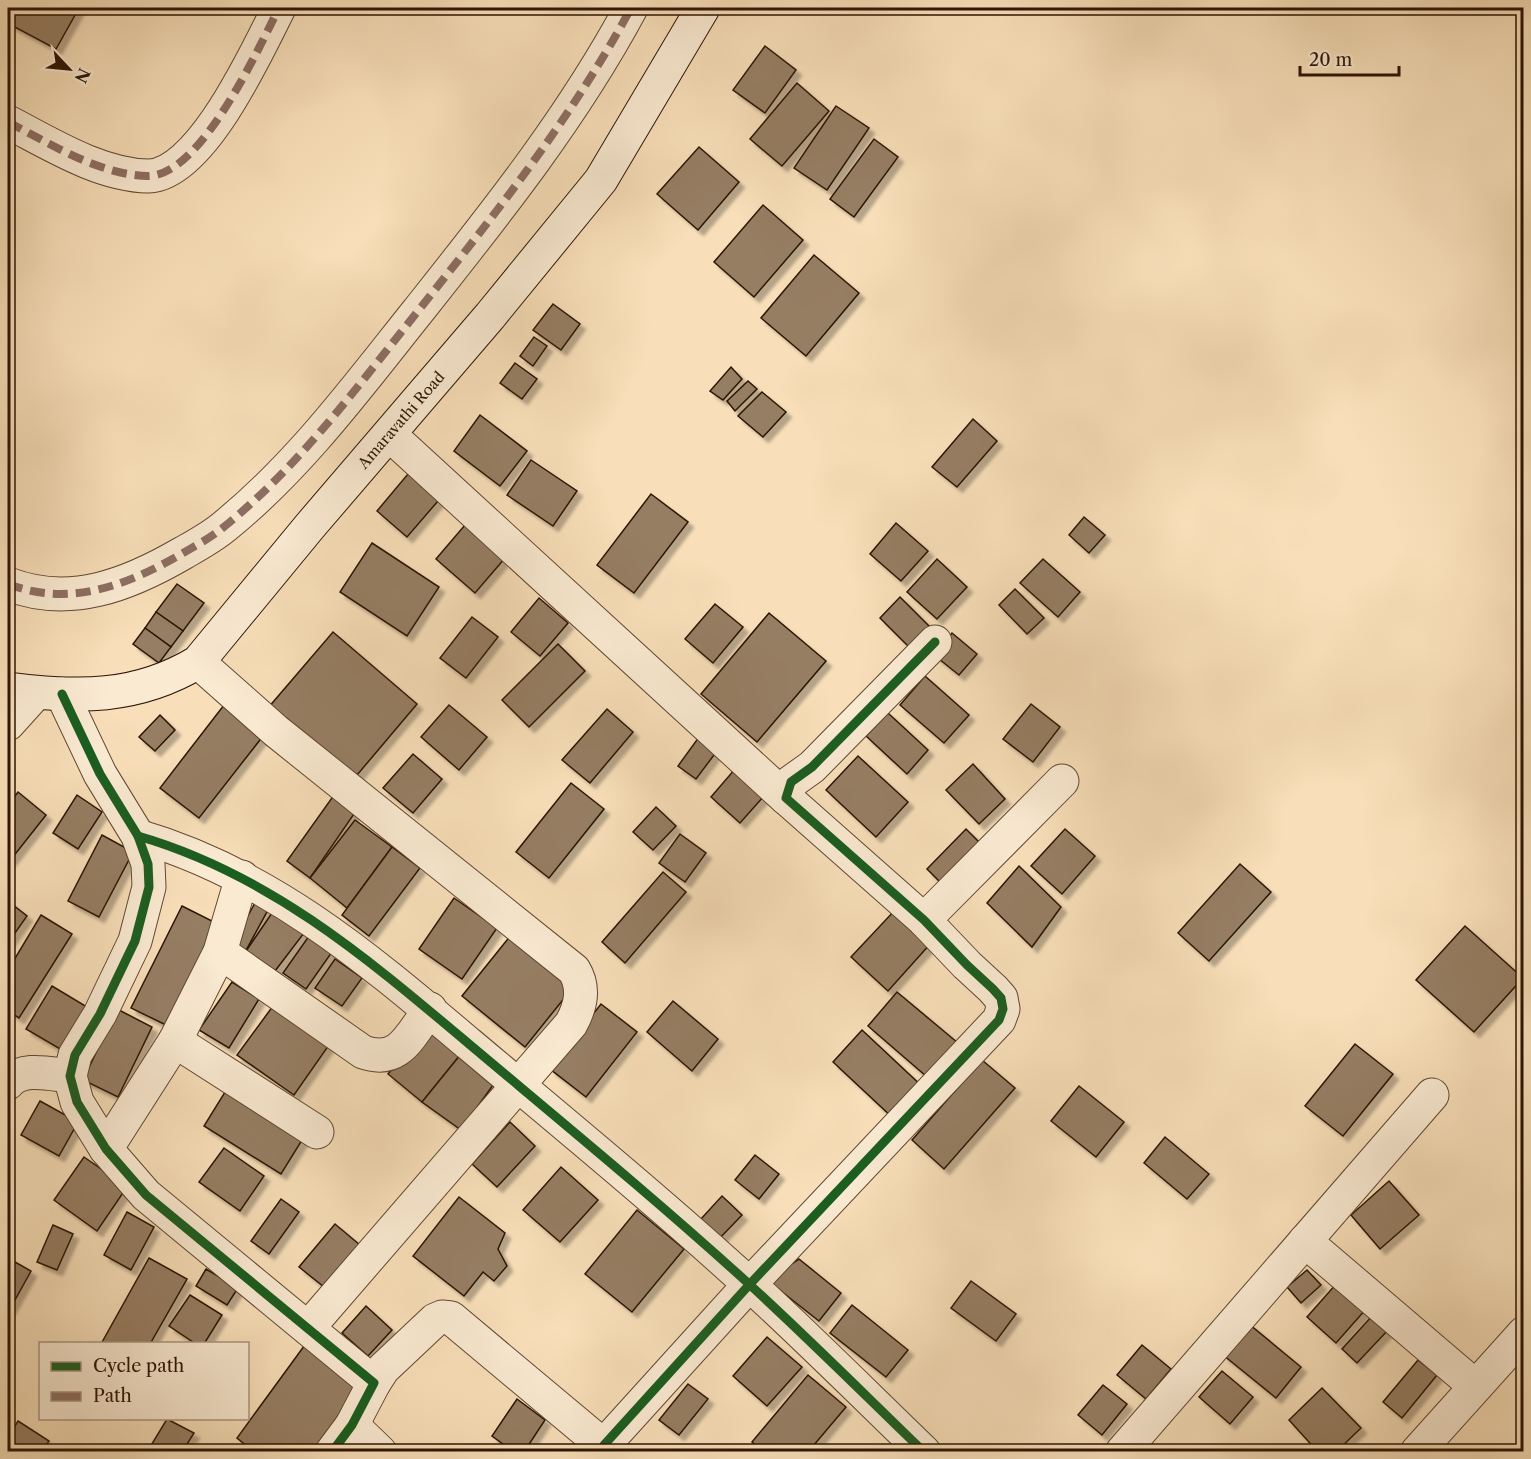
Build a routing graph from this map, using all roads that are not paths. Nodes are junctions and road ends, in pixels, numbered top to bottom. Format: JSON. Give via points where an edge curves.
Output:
{"nodes":[{"id":1,"x":279,"y":8,"type":"edge"},
{"id":2,"x":630,"y":8,"type":"edge"},
{"id":3,"x":703,"y":8,"type":"edge"},
{"id":4,"x":8,"y":122,"type":"edge"},
{"id":5,"x":390,"y":435,"type":"junction"},
{"id":6,"x":8,"y":584,"type":"edge"},
{"id":7,"x":935,"y":642,"type":"dead end"},
{"id":8,"x":198,"y":662,"type":"junction"},
{"id":9,"x":35,"y":692,"type":"edge"},
{"id":10,"x":8,"y":724,"type":"edge"},
{"id":11,"x":1062,"y":781,"type":"dead end"},
{"id":12,"x":786,"y":798,"type":"junction"},
{"id":13,"x":138,"y":836,"type":"junction"},
{"id":14,"x":242,"y":877,"type":"junction"},
{"id":15,"x":924,"y":920,"type":"junction"},
{"id":16,"x":220,"y":952,"type":"junction"},
{"id":17,"x":430,"y":1009,"type":"junction"},
{"id":18,"x":175,"y":1041,"type":"junction"},
{"id":19,"x":70,"y":1076,"type":"junction"},
{"id":20,"x":9,"y":1077,"type":"edge"},
{"id":21,"x":519,"y":1083,"type":"junction"},
{"id":22,"x":1432,"y":1095,"type":"dead end"},
{"id":23,"x":317,"y":1132,"type":"dead end"},
{"id":24,"x":106,"y":1149,"type":"junction"},
{"id":25,"x":1305,"y":1241,"type":"junction"},
{"id":26,"x":749,"y":1285,"type":"junction"},
{"id":27,"x":308,"y":1328,"type":"junction"},
{"id":28,"x":1524,"y":1333,"type":"edge"},
{"id":29,"x":374,"y":1383,"type":"junction"},
{"id":30,"x":1475,"y":1386,"type":"junction"},
{"id":31,"x":352,"y":1425,"type":"junction"},
{"id":32,"x":607,"y":1448,"type":"edge"},
{"id":33,"x":332,"y":1452,"type":"edge"},
{"id":34,"x":380,"y":1452,"type":"edge"},
{"id":35,"x":924,"y":1452,"type":"edge"},
{"id":36,"x":1122,"y":1452,"type":"edge"},
{"id":37,"x":1417,"y":1452,"type":"edge"}],
"edges":[{"from":1,"to":4,"type":"street","via":[[248,69],[196,150],[170,171],[149,176],[104,167]]},
{"from":2,"to":6,"type":"street","via":[[599,63],[520,182],[332,420],[273,482],[214,534],[152,571],[106,590],[64,596]]},
{"from":3,"to":5,"type":"street","name":"Amaravathi Road","via":[[601,180]]},
{"from":5,"to":8,"type":"street","name":"Amaravathi Road"},
{"from":5,"to":12,"type":"street"},
{"from":7,"to":12,"type":"street","via":[[812,767],[791,782]]},
{"from":8,"to":9,"type":"street","name":"Amaravathi Road","via":[[150,686],[110,693]]},
{"from":8,"to":21,"type":"street","via":[[276,731],[574,970],[582,994],[578,1011]]},
{"from":9,"to":10,"type":"street"},
{"from":9,"to":13,"type":"street","via":[[100,774]]},
{"from":11,"to":15,"type":"street"},
{"from":12,"to":15,"type":"street"},
{"from":13,"to":14,"type":"street","via":[[194,854]]},
{"from":13,"to":19,"type":"street","via":[[148,864],[144,911],[135,941],[100,1014],[75,1055]]},
{"from":14,"to":16,"type":"street"},
{"from":14,"to":17,"type":"street","via":[[357,950]]},
{"from":15,"to":26,"type":"street","via":[[1001,998],[999,1020]]},
{"from":16,"to":17,"type":"street","via":[[363,1052],[375,1056],[387,1057],[399,1049]]},
{"from":16,"to":18,"type":"street"},
{"from":17,"to":21,"type":"street"},
{"from":18,"to":23,"type":"street"},
{"from":18,"to":24,"type":"street"},
{"from":19,"to":20,"type":"street","via":[[30,1072]]},
{"from":19,"to":24,"type":"street","via":[[77,1102]]},
{"from":21,"to":26,"type":"street"},
{"from":21,"to":27,"type":"street"},
{"from":22,"to":25,"type":"street"},
{"from":24,"to":27,"type":"street","via":[[146,1195]]},
{"from":25,"to":30,"type":"street"},
{"from":25,"to":36,"type":"street"},
{"from":26,"to":32,"type":"street"},
{"from":26,"to":35,"type":"street"},
{"from":27,"to":29,"type":"street"},
{"from":28,"to":30,"type":"street"},
{"from":29,"to":31,"type":"street"},
{"from":29,"to":32,"type":"street","via":[[383,1369],[435,1320],[451,1318]]},
{"from":30,"to":37,"type":"street"},
{"from":31,"to":33,"type":"street"},
{"from":31,"to":34,"type":"street"}]}
